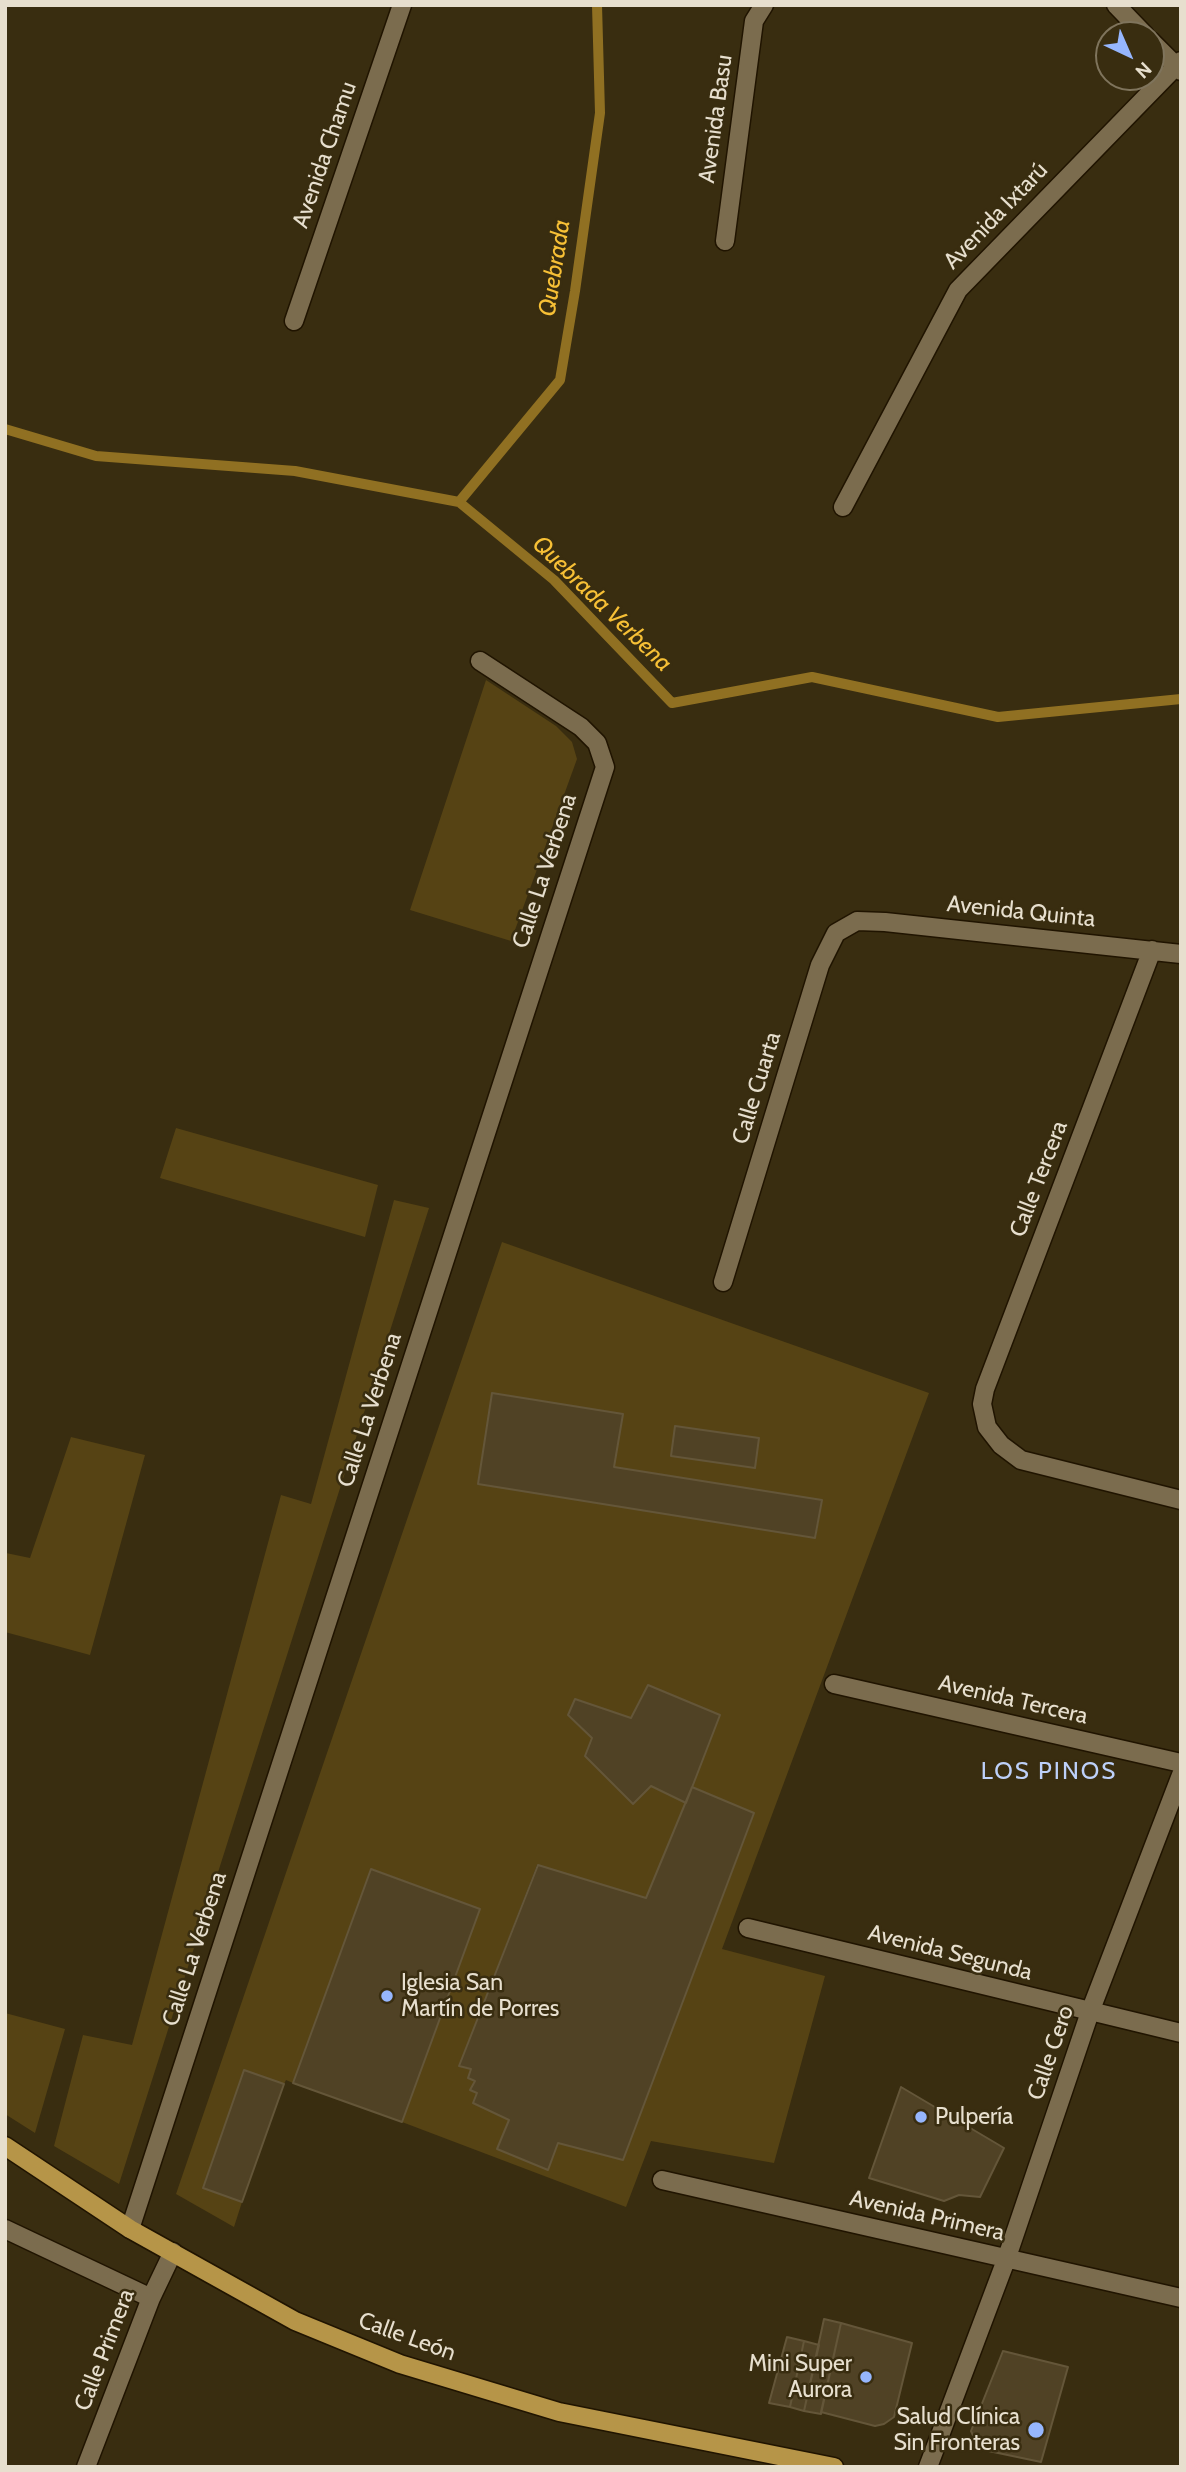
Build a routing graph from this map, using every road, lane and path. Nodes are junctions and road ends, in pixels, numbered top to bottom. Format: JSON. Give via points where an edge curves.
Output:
{"nodes":[{"id":1,"x":402,"y":5,"type":"edge"},
{"id":2,"x":764,"y":5,"type":"edge"},
{"id":3,"x":1116,"y":5,"type":"edge"},
{"id":4,"x":1131,"y":21,"type":"edge"},
{"id":5,"x":1165,"y":54,"type":"edge"},
{"id":6,"x":1179,"y":66,"type":"edge"},
{"id":7,"x":725,"y":241,"type":"dead end"},
{"id":8,"x":293,"y":321,"type":"dead end"},
{"id":9,"x":843,"y":506,"type":"dead end"},
{"id":10,"x":480,"y":661,"type":"dead end"},
{"id":11,"x":857,"y":921,"type":"joint"},
{"id":12,"x":1152,"y":950,"type":"junction"},
{"id":13,"x":1181,"y":954,"type":"edge"},
{"id":14,"x":723,"y":1282,"type":"dead end"},
{"id":15,"x":1181,"y":1500,"type":"edge"},
{"id":16,"x":834,"y":1684,"type":"dead end"},
{"id":17,"x":1181,"y":1763,"type":"edge"},
{"id":18,"x":1181,"y":1774,"type":"edge"},
{"id":19,"x":748,"y":1928,"type":"dead end"},
{"id":20,"x":1090,"y":2012,"type":"junction"},
{"id":21,"x":1181,"y":2033,"type":"edge"},
{"id":22,"x":5,"y":2146,"type":"edge"},
{"id":23,"x":662,"y":2180,"type":"dead end"},
{"id":24,"x":5,"y":2229,"type":"edge"},
{"id":25,"x":131,"y":2229,"type":"junction"},
{"id":26,"x":173,"y":2252,"type":"junction"},
{"id":27,"x":1006,"y":2259,"type":"junction"},
{"id":28,"x":151,"y":2298,"type":"junction"},
{"id":29,"x":1181,"y":2298,"type":"edge"},
{"id":30,"x":86,"y":2467,"type":"edge"},
{"id":31,"x":834,"y":2467,"type":"edge"},
{"id":32,"x":928,"y":2467,"type":"edge"}],
"edges":[{"from":1,"to":8,"type":"street","name":"Avenida Chamu"},
{"from":2,"to":7,"type":"street","name":"Avenida Basu","via":[[754,21]]},
{"from":3,"to":4,"type":"street"},
{"from":5,"to":6,"type":"street"},
{"from":6,"to":9,"type":"street","name":"Avenida Ixtarú","via":[[958,290]]},
{"from":10,"to":25,"type":"street","name":"Calle La Verbena","via":[[581,727],[597,743],[605,767]]},
{"from":11,"to":12,"type":"street","name":"Avenida Quinta"},
{"from":11,"to":14,"type":"street","name":"Calle Cuarta","via":[[836,933],[820,965]]},
{"from":12,"to":13,"type":"street","name":"Avenida Quinta"},
{"from":12,"to":15,"type":"street","name":"Calle Tercera","via":[[982,1404],[987,1427],[1001,1446],[1021,1460]]},
{"from":16,"to":17,"type":"street","name":"Avenida Tercera"},
{"from":18,"to":20,"type":"street","name":"Calle Cero"},
{"from":19,"to":20,"type":"street","name":"Avenida Segunda"},
{"from":20,"to":21,"type":"street","name":"Avenida Segunda"},
{"from":20,"to":27,"type":"street","name":"Calle Cero"},
{"from":22,"to":25,"type":"main road","name":"Calle León"},
{"from":23,"to":27,"type":"street","name":"Avenida Primera"},
{"from":24,"to":28,"type":"street"},
{"from":25,"to":26,"type":"main road","name":"Calle León"},
{"from":26,"to":28,"type":"street","name":"Calle Primera"},
{"from":26,"to":31,"type":"main road","name":"Calle León","via":[[295,2321],[400,2364],[559,2413]]},
{"from":27,"to":29,"type":"street","name":"Avenida Primera"},
{"from":27,"to":32,"type":"street","name":"Calle Cero"},
{"from":28,"to":30,"type":"street","name":"Calle Primera"}]}
